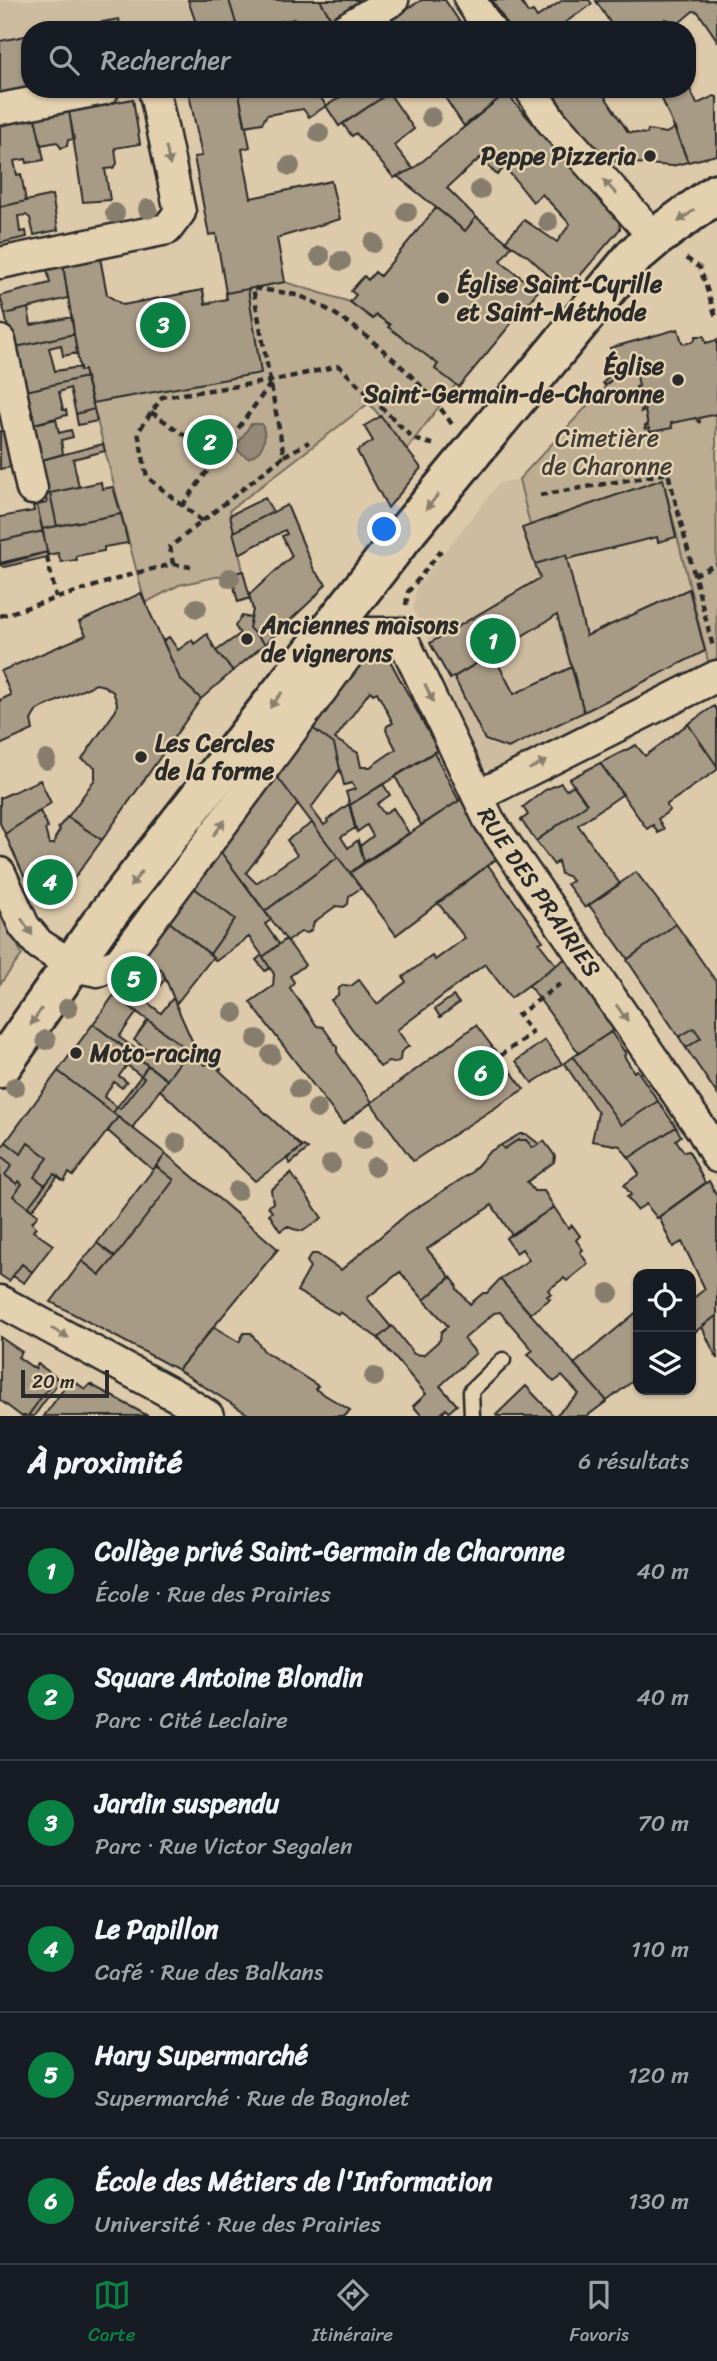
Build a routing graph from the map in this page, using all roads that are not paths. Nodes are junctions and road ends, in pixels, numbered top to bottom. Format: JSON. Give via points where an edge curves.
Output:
{"nodes":[{"id":1,"x":393,"y":0,"type":"edge"},
{"id":2,"x":470,"y":0,"type":"edge"},
{"id":3,"x":358,"y":21,"type":"edge"},
{"id":4,"x":484,"y":21,"type":"edge"},
{"id":5,"x":57,"y":98,"type":"edge"},
{"id":6,"x":156,"y":98,"type":"edge"},
{"id":7,"x":536,"y":98,"type":"edge"},
{"id":8,"x":0,"y":109,"type":"edge"},
{"id":9,"x":717,"y":193,"type":"edge"},
{"id":10,"x":655,"y":238,"type":"junction"},
{"id":11,"x":0,"y":263,"type":"edge"},
{"id":12,"x":0,"y":341,"type":"edge"},
{"id":13,"x":33,"y":489,"type":"dead end"},
{"id":14,"x":717,"y":676,"type":"edge"},
{"id":15,"x":478,"y":796,"type":"junction"},
{"id":16,"x":0,"y":873,"type":"edge"},
{"id":17,"x":73,"y":966,"type":"junction"},
{"id":18,"x":0,"y":1068,"type":"edge"},
{"id":19,"x":717,"y":1157,"type":"edge"},
{"id":20,"x":0,"y":1301,"type":"edge"},
{"id":21,"x":503,"y":1360,"type":"dead end"},
{"id":22,"x":208,"y":1416,"type":"edge"},
{"id":23,"x":472,"y":1416,"type":"edge"}],
"edges":[{"from":1,"to":3,"type":"street"},
{"from":2,"to":4,"type":"street"},
{"from":5,"to":8,"type":"street"},
{"from":6,"to":11,"type":"street","one_way":true,"via":[[180,212],[167,229]]},
{"from":10,"to":7,"type":"street","one_way":true},
{"from":9,"to":10,"type":"street","one_way":true},
{"from":10,"to":17,"type":"street","one_way":true,"via":[[635,255],[408,530],[118,901]]},
{"from":12,"to":13,"type":"street"},
{"from":15,"to":14,"type":"street","one_way":true},
{"from":17,"to":15,"type":"street","name":"RUE DES PRAIRIES","one_way":true,"via":[[98,971],[119,964],[364,633],[400,633]]},
{"from":15,"to":19,"type":"street","name":"RUE DES PRAIRIES","one_way":true,"via":[[489,820]]},
{"from":16,"to":17,"type":"street","one_way":true,"via":[[24,926],[39,944]]},
{"from":17,"to":18,"type":"street","one_way":true},
{"from":20,"to":22,"type":"street","one_way":true},
{"from":21,"to":23,"type":"lane","via":[[471,1391]]}]}
